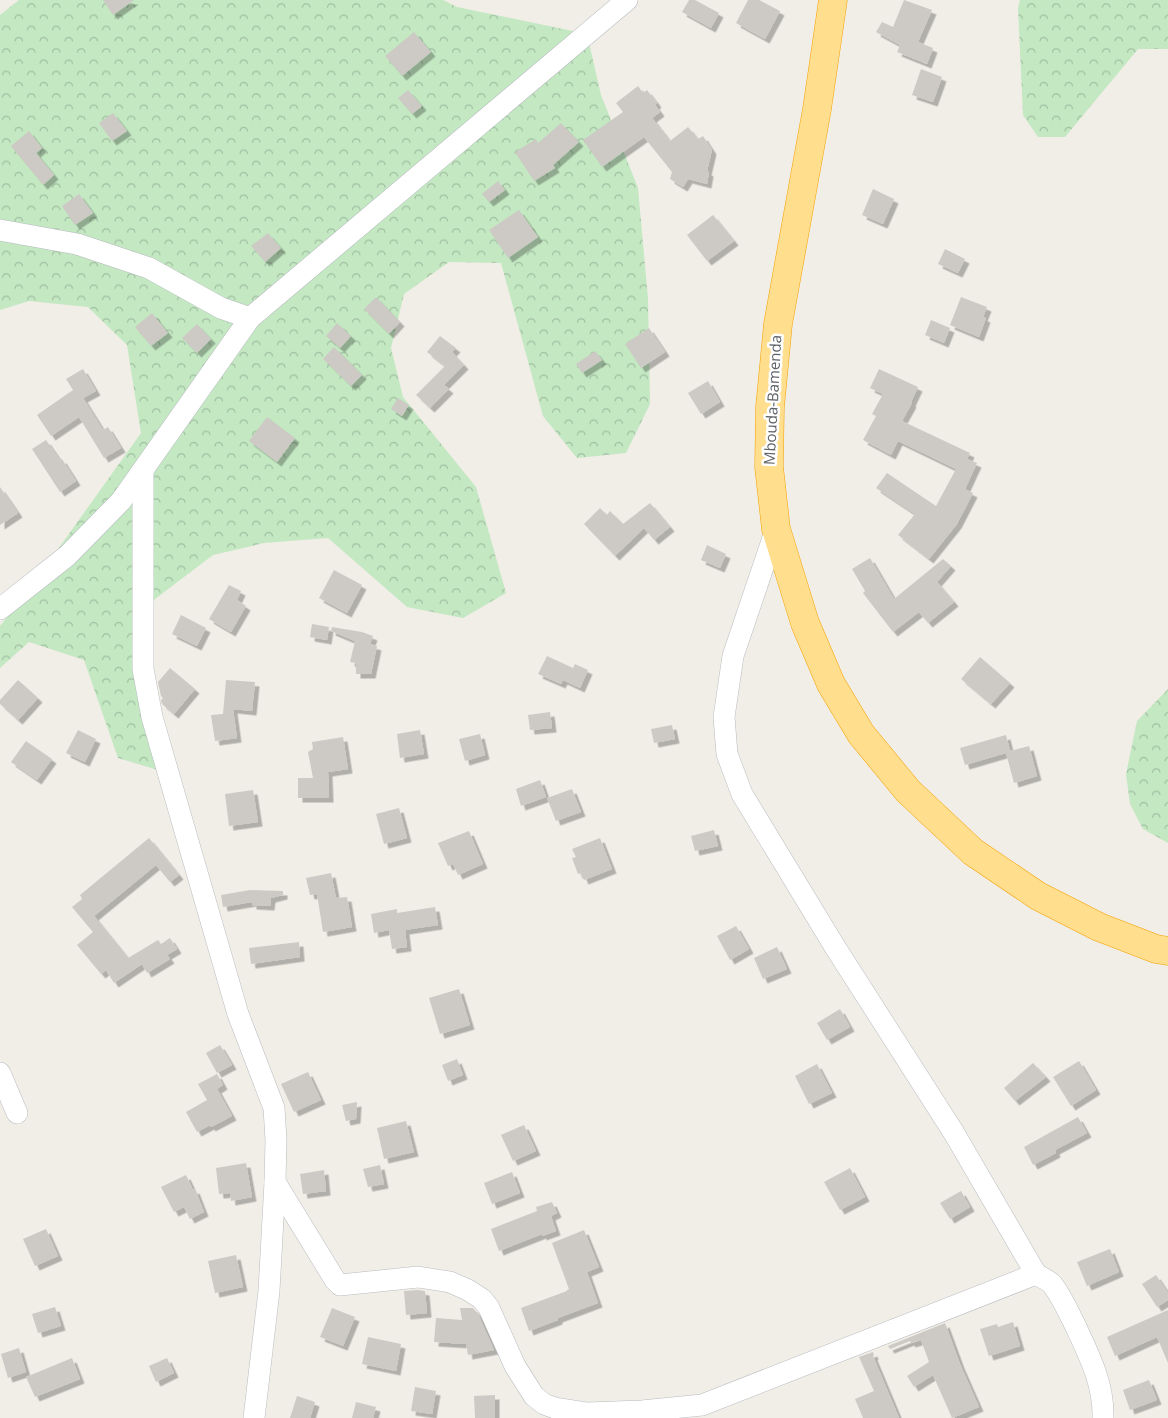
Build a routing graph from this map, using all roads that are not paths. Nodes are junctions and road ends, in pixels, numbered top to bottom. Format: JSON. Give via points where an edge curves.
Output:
{"nodes":[{"id":1,"x":627,"y":0,"type":"edge"},
{"id":2,"x":833,"y":0,"type":"edge"},
{"id":3,"x":0,"y":230,"type":"edge"},
{"id":4,"x":250,"y":318,"type":"junction"},
{"id":5,"x":143,"y":470,"type":"junction"},
{"id":6,"x":776,"y":529,"type":"junction"},
{"id":7,"x":0,"y":609,"type":"edge"},
{"id":8,"x":1168,"y":951,"type":"edge"},
{"id":9,"x":0,"y":1073,"type":"edge"},
{"id":10,"x":17,"y":1113,"type":"dead end"},
{"id":11,"x":276,"y":1182,"type":"junction"},
{"id":12,"x":1036,"y":1274,"type":"junction"},
{"id":13,"x":698,"y":1411,"type":"edge"},
{"id":14,"x":254,"y":1418,"type":"edge"},
{"id":15,"x":1103,"y":1418,"type":"edge"}],
"edges":[{"from":1,"to":4,"type":"street"},
{"from":2,"to":6,"type":"highway","name":"Mbouda-Bamenda","via":[[778,324],[770,407],[769,466]]},
{"from":3,"to":4,"type":"street","via":[[77,244],[149,268],[221,308]]},
{"from":4,"to":5,"type":"street"},
{"from":5,"to":7,"type":"street","via":[[121,500],[67,556]]},
{"from":5,"to":11,"type":"street","via":[[143,670],[152,718],[238,1014],[274,1108]]},
{"from":6,"to":8,"type":"highway","name":"Mbouda-Bamenda","via":[[805,623],[831,684],[861,734],[908,791],[972,852],[1038,896],[1099,928]]},
{"from":6,"to":12,"type":"street","via":[[732,656],[724,718],[727,754],[742,794],[954,1133]]},
{"from":9,"to":10,"type":"street"},
{"from":11,"to":13,"type":"street","via":[[340,1284],[418,1277],[450,1282],[482,1299],[490,1308],[515,1366],[534,1396],[544,1404],[586,1413]]},
{"from":11,"to":14,"type":"street","via":[[269,1291]]},
{"from":12,"to":13,"type":"street"},
{"from":12,"to":15,"type":"street","via":[[1051,1282],[1064,1301],[1089,1354],[1104,1404]]}]}
